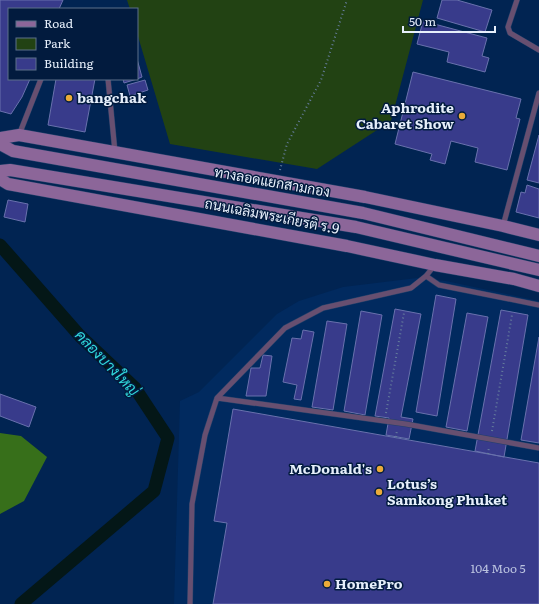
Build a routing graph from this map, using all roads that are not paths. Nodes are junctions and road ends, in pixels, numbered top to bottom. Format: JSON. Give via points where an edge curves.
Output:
{"nodes":[{"id":1,"x":517,"y":0,"type":"edge"},
{"id":2,"x":539,"y":50,"type":"edge"},
{"id":3,"x":41,"y":80,"type":"edge"},
{"id":4,"x":108,"y":80,"type":"edge"},
{"id":5,"x":539,"y":93,"type":"edge"},
{"id":6,"x":19,"y":135,"type":"junction"},
{"id":7,"x":0,"y":138,"type":"edge"},
{"id":8,"x":0,"y":144,"type":"edge"},
{"id":9,"x":115,"y":152,"type":"junction"},
{"id":10,"x":0,"y":171,"type":"edge"},
{"id":11,"x":0,"y":179,"type":"edge"},
{"id":12,"x":503,"y":226,"type":"junction"},
{"id":13,"x":539,"y":235,"type":"edge"},
{"id":14,"x":539,"y":256,"type":"edge"},
{"id":15,"x":435,"y":265,"type":"junction"},
{"id":16,"x":539,"y":270,"type":"edge"},
{"id":17,"x":426,"y":276,"type":"junction"},
{"id":18,"x":539,"y":286,"type":"edge"},
{"id":19,"x":539,"y":305,"type":"edge"},
{"id":20,"x":216,"y":398,"type":"junction"},
{"id":21,"x":539,"y":448,"type":"edge"},
{"id":22,"x":190,"y":604,"type":"edge"}],
"edges":[{"from":1,"to":2,"type":"lane","via":[[508,27],[510,33]]},
{"from":3,"to":6,"type":"lane"},
{"from":4,"to":9,"type":"lane"},
{"from":5,"to":12,"type":"lane"},
{"from":6,"to":7,"type":"main road"},
{"from":6,"to":9,"type":"main road"},
{"from":8,"to":14,"type":"main road","name":"ทางลอดแยกสามกอง","via":[[13,151],[363,213]]},
{"from":9,"to":12,"type":"main road","via":[[365,196]]},
{"from":10,"to":16,"type":"main road","via":[[10,170],[356,227]]},
{"from":11,"to":15,"type":"main road","name":"ถนนเฉลิมพระเกียรติ ร.9","via":[[8,184],[332,243]]},
{"from":12,"to":13,"type":"main road"},
{"from":15,"to":17,"type":"lane"},
{"from":15,"to":18,"type":"main road","name":"ถนนเฉลิมพระเกียรติ ร.9"},
{"from":17,"to":19,"type":"lane","via":[[439,285]]},
{"from":17,"to":20,"type":"lane","via":[[411,288],[324,308],[285,328]]},
{"from":20,"to":21,"type":"lane","via":[[397,423]]},
{"from":20,"to":22,"type":"lane","via":[[205,435],[192,504]]}]}
